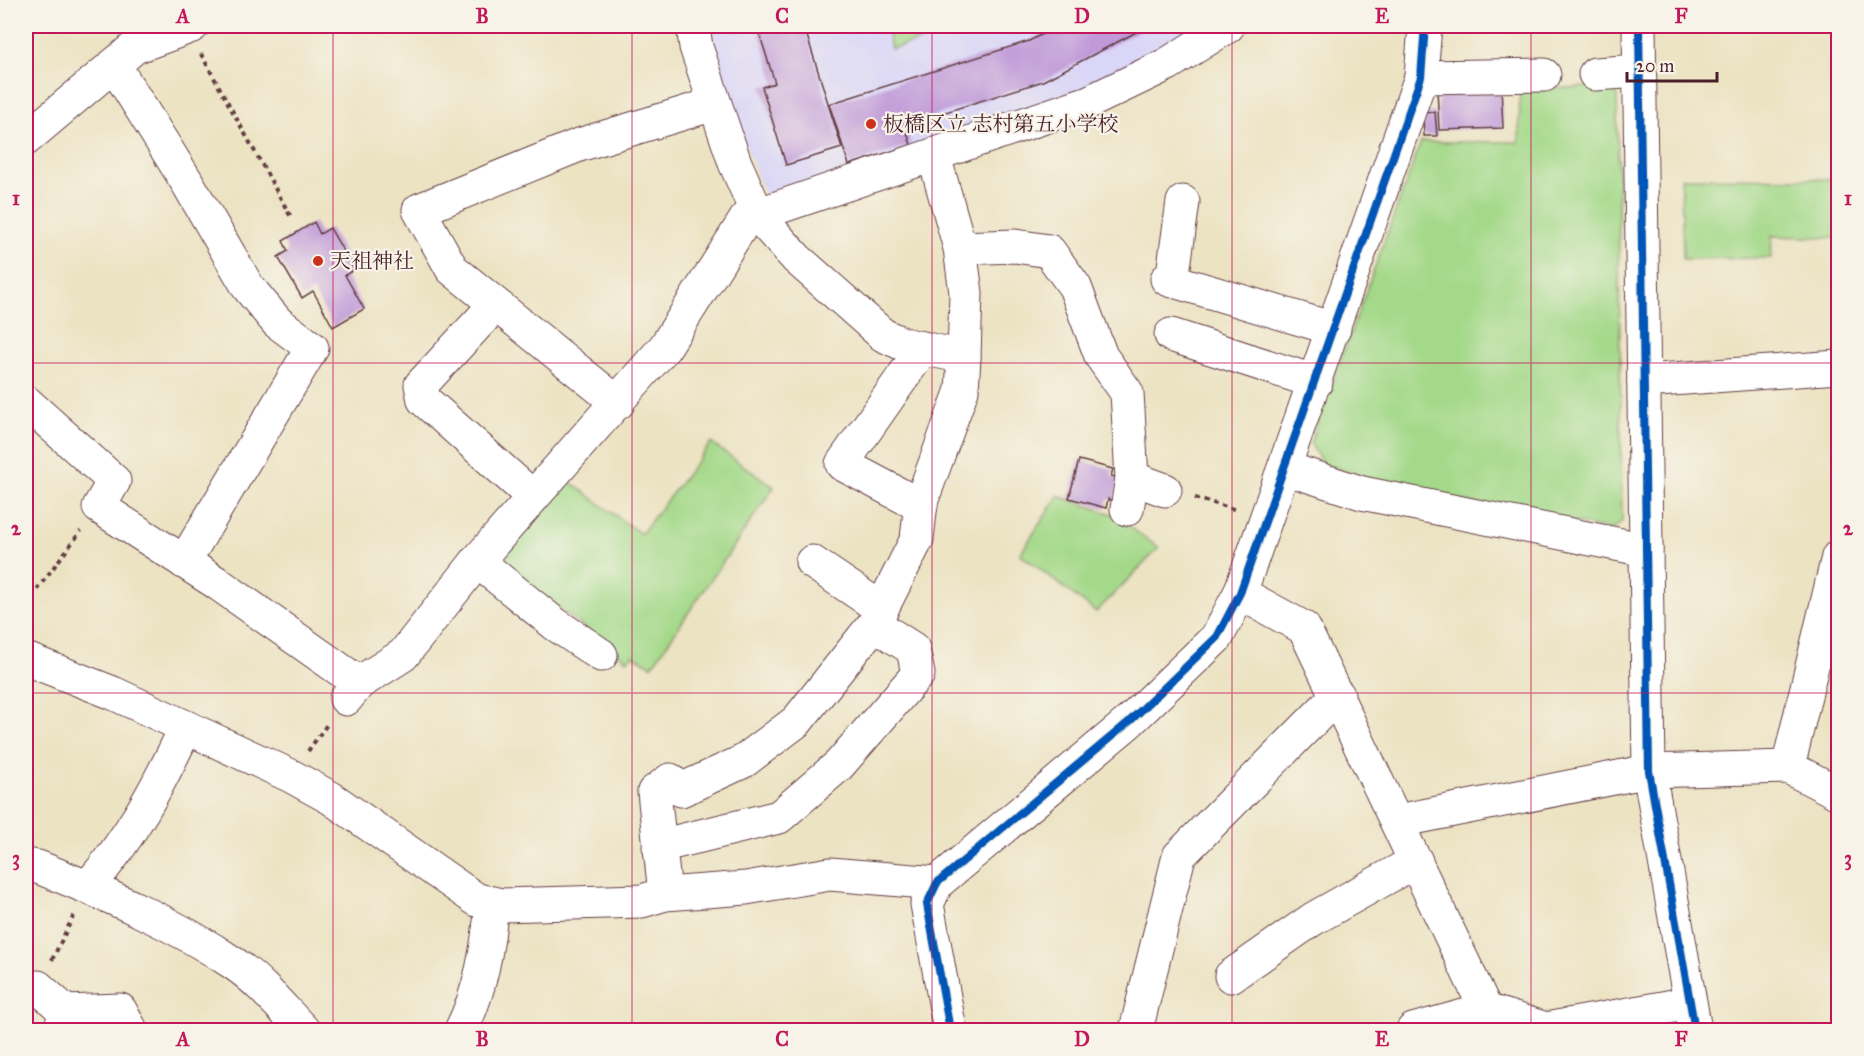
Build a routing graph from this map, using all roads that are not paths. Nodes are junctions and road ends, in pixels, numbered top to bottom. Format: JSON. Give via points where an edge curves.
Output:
{"nodes":[{"id":1,"x":192,"y":26,"type":"edge"},
{"id":2,"x":693,"y":26,"type":"edge"},
{"id":3,"x":1228,"y":26,"type":"edge"},
{"id":4,"x":1425,"y":26,"type":"edge"},
{"id":5,"x":1639,"y":26,"type":"edge"},
{"id":6,"x":114,"y":65,"type":"junction"},
{"id":7,"x":1639,"y":71,"type":"junction"},
{"id":8,"x":1595,"y":74,"type":"dead end"},
{"id":9,"x":1544,"y":75,"type":"dead end"},
{"id":10,"x":1421,"y":77,"type":"junction"},
{"id":11,"x":714,"y":104,"type":"junction"},
{"id":12,"x":26,"y":139,"type":"edge"},
{"id":13,"x":934,"y":156,"type":"junction"},
{"id":14,"x":1183,"y":202,"type":"dead end"},
{"id":15,"x":756,"y":210,"type":"junction"},
{"id":16,"x":960,"y":248,"type":"junction"},
{"id":17,"x":495,"y":305,"type":"junction"},
{"id":18,"x":1334,"y":329,"type":"junction"},
{"id":19,"x":1171,"y":335,"type":"dead end"},
{"id":20,"x":923,"y":348,"type":"junction"},
{"id":21,"x":964,"y":357,"type":"junction"},
{"id":22,"x":1839,"y":366,"type":"edge"},
{"id":23,"x":1644,"y":381,"type":"junction"},
{"id":24,"x":1316,"y":382,"type":"junction"},
{"id":25,"x":26,"y":402,"type":"edge"},
{"id":26,"x":618,"y":404,"type":"junction"},
{"id":27,"x":1285,"y":468,"type":"junction"},
{"id":28,"x":1165,"y":490,"type":"road end"},
{"id":29,"x":533,"y":497,"type":"junction"},
{"id":30,"x":921,"y":506,"type":"junction"},
{"id":31,"x":1646,"y":550,"type":"junction"},
{"id":32,"x":1839,"y":557,"type":"edge"},
{"id":33,"x":477,"y":561,"type":"junction"},
{"id":34,"x":184,"y":562,"type":"junction"},
{"id":35,"x":812,"y":562,"type":"dead end"},
{"id":36,"x":1240,"y":593,"type":"junction"},
{"id":37,"x":878,"y":616,"type":"junction"},
{"id":38,"x":601,"y":655,"type":"dead end"},
{"id":39,"x":27,"y":662,"type":"edge"},
{"id":40,"x":1338,"y":695,"type":"junction"},
{"id":41,"x":186,"y":727,"type":"junction"},
{"id":42,"x":1788,"y":767,"type":"junction"},
{"id":43,"x":1649,"y":771,"type":"junction"},
{"id":44,"x":1839,"y":793,"type":"edge"},
{"id":45,"x":1398,"y":821,"type":"junction"},
{"id":46,"x":659,"y":846,"type":"junction"},
{"id":47,"x":1416,"y":861,"type":"junction"},
{"id":48,"x":26,"y":865,"type":"edge"},
{"id":49,"x":937,"y":883,"type":"junction"},
{"id":50,"x":88,"y":887,"type":"junction"},
{"id":51,"x":665,"y":894,"type":"junction"},
{"id":52,"x":492,"y":903,"type":"junction"},
{"id":53,"x":1231,"y":976,"type":"dead end"},
{"id":54,"x":38,"y":987,"type":"road end"},
{"id":55,"x":1486,"y":1010,"type":"junction"},
{"id":56,"x":63,"y":1021,"type":"edge"},
{"id":57,"x":1694,"y":1024,"type":"edge"},
{"id":58,"x":131,"y":1030,"type":"edge"},
{"id":59,"x":303,"y":1030,"type":"edge"},
{"id":60,"x":461,"y":1030,"type":"edge"},
{"id":61,"x":950,"y":1030,"type":"edge"},
{"id":62,"x":1136,"y":1030,"type":"edge"},
{"id":63,"x":1413,"y":1030,"type":"edge"},
{"id":64,"x":1546,"y":1030,"type":"edge"}],
"edges":[{"from":1,"to":6,"type":"street","via":[[135,48]]},
{"from":2,"to":11,"type":"street"},
{"from":3,"to":13,"type":"street","via":[[1168,64],[1089,102]]},
{"from":4,"to":10,"type":"street"},
{"from":5,"to":7,"type":"street"},
{"from":6,"to":12,"type":"street"},
{"from":6,"to":34,"type":"street","via":[[248,287],[277,322],[312,348]]},
{"from":7,"to":8,"type":"street"},
{"from":7,"to":23,"type":"street"},
{"from":9,"to":10,"type":"street"},
{"from":10,"to":18,"type":"street"},
{"from":11,"to":15,"type":"street"},
{"from":11,"to":17,"type":"street","via":[[579,145],[419,210],[452,269]]},
{"from":13,"to":15,"type":"street"},
{"from":13,"to":16,"type":"street"},
{"from":14,"to":18,"type":"street","via":[[1169,280]]},
{"from":15,"to":20,"type":"street","via":[[797,259],[855,312],[883,335]]},
{"from":15,"to":26,"type":"street","via":[[665,346]]},
{"from":16,"to":21,"type":"street","via":[[966,293]]},
{"from":16,"to":28,"type":"street","via":[[1015,246],[1049,251],[1075,287],[1101,356],[1126,393],[1129,493]]},
{"from":17,"to":26,"type":"street"},
{"from":17,"to":29,"type":"street","via":[[422,386],[423,400]]},
{"from":18,"to":24,"type":"street"},
{"from":19,"to":24,"type":"street"},
{"from":20,"to":21,"type":"street"},
{"from":20,"to":30,"type":"street","via":[[842,464]]},
{"from":21,"to":30,"type":"street","via":[[962,390]]},
{"from":22,"to":23,"type":"street"},
{"from":23,"to":31,"type":"street"},
{"from":24,"to":27,"type":"street"},
{"from":25,"to":34,"type":"street","via":[[114,481],[92,517]]},
{"from":26,"to":29,"type":"street"},
{"from":27,"to":31,"type":"street","via":[[1362,493]]},
{"from":27,"to":36,"type":"street","via":[[1255,516]]},
{"from":29,"to":33,"type":"street"},
{"from":30,"to":37,"type":"street","via":[[917,539]]},
{"from":31,"to":43,"type":"street"},
{"from":32,"to":42,"type":"street"},
{"from":33,"to":34,"type":"street","via":[[402,655],[352,691]]},
{"from":33,"to":38,"type":"street","via":[[555,624]]},
{"from":35,"to":37,"type":"street"},
{"from":36,"to":40,"type":"street","via":[[1304,628]]},
{"from":36,"to":49,"type":"street","via":[[1217,637],[1130,721]]},
{"from":37,"to":46,"type":"street","via":[[797,721],[771,742],[744,761],[681,790],[670,780],[654,792]]},
{"from":37,"to":46,"type":"street","via":[[913,649],[918,674],[839,765],[779,817]]},
{"from":39,"to":41,"type":"street","via":[[113,693]]},
{"from":40,"to":45,"type":"street"},
{"from":40,"to":62,"type":"street","via":[[1179,856]]},
{"from":41,"to":50,"type":"street","via":[[153,797],[118,852]]},
{"from":41,"to":52,"type":"street","via":[[294,771],[477,900]]},
{"from":42,"to":43,"type":"street"},
{"from":42,"to":44,"type":"street"},
{"from":43,"to":45,"type":"street"},
{"from":43,"to":57,"type":"street"},
{"from":45,"to":47,"type":"street"},
{"from":46,"to":51,"type":"street"},
{"from":47,"to":53,"type":"street","via":[[1313,919]]},
{"from":47,"to":55,"type":"street"},
{"from":48,"to":50,"type":"street"},
{"from":49,"to":51,"type":"street","via":[[830,873],[746,888]]},
{"from":49,"to":61,"type":"street","via":[[927,904]]},
{"from":50,"to":59,"type":"street","via":[[148,914],[234,963],[265,988]]},
{"from":51,"to":52,"type":"street","via":[[642,901]]},
{"from":52,"to":60,"type":"street","via":[[487,948]]},
{"from":54,"to":56,"type":"street"},
{"from":55,"to":63,"type":"street"},
{"from":55,"to":64,"type":"street"},
{"from":56,"to":58,"type":"street","via":[[120,1010]]},
{"from":57,"to":64,"type":"street"}]}
